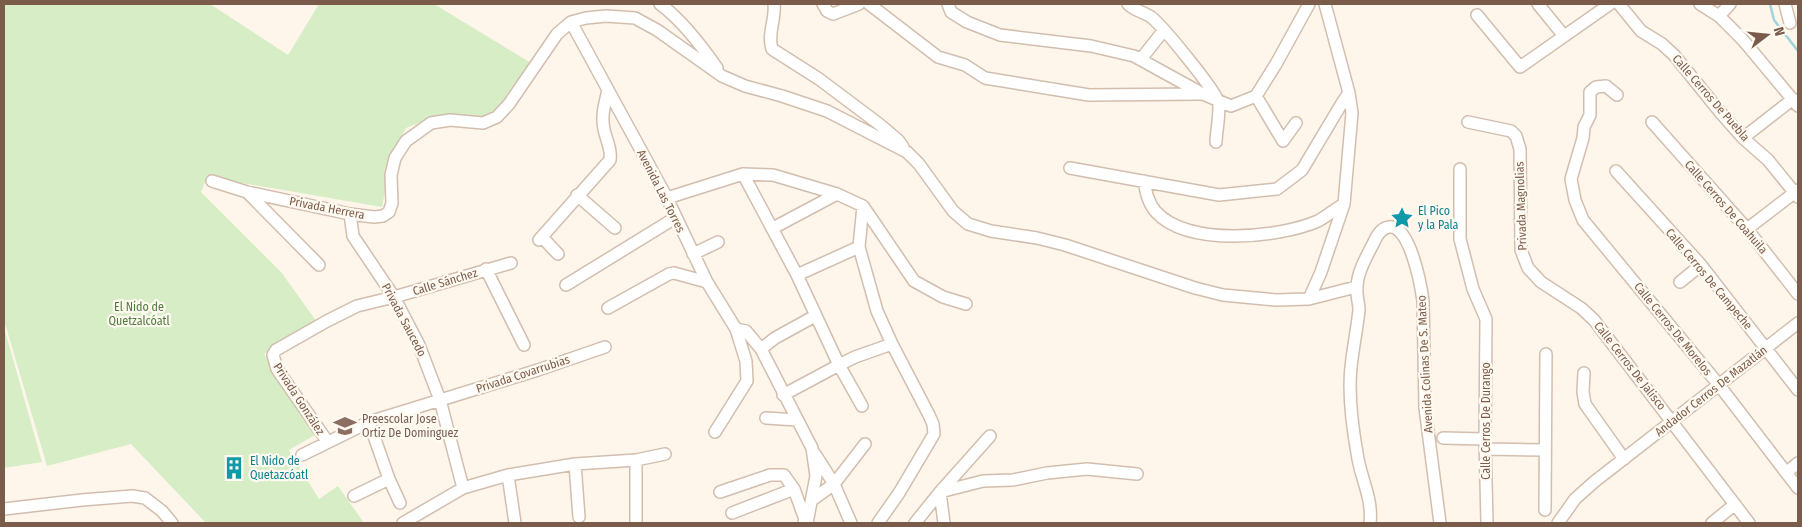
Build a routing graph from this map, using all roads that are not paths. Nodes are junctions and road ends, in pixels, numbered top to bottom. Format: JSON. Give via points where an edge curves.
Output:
{"nodes":[{"id":1,"x":660,"y":4,"type":"edge"},
{"id":2,"x":774,"y":4,"type":"edge"},
{"id":3,"x":823,"y":4,"type":"edge"},
{"id":4,"x":859,"y":4,"type":"edge"},
{"id":5,"x":870,"y":4,"type":"edge"},
{"id":6,"x":948,"y":4,"type":"edge"},
{"id":7,"x":1128,"y":4,"type":"edge"},
{"id":8,"x":1305,"y":4,"type":"edge"},
{"id":9,"x":1325,"y":4,"type":"edge"},
{"id":10,"x":1538,"y":4,"type":"edge"},
{"id":11,"x":1610,"y":4,"type":"edge"},
{"id":12,"x":1619,"y":4,"type":"edge"},
{"id":13,"x":1700,"y":4,"type":"edge"},
{"id":14,"x":1730,"y":4,"type":"edge"},
{"id":15,"x":1785,"y":4,"type":"edge"},
{"id":16,"x":1476,"y":15,"type":"dead end"},
{"id":17,"x":1719,"y":16,"type":"junction"},
{"id":18,"x":571,"y":22,"type":"junction"},
{"id":19,"x":1790,"y":23,"type":"dead end"},
{"id":20,"x":1164,"y":30,"type":"junction"},
{"id":21,"x":1564,"y":36,"type":"junction"},
{"id":22,"x":1141,"y":59,"type":"junction"},
{"id":23,"x":722,"y":76,"type":"junction"},
{"id":24,"x":608,"y":90,"type":"junction"},
{"id":25,"x":1349,"y":93,"type":"junction"},
{"id":26,"x":1203,"y":94,"type":"junction"},
{"id":27,"x":1618,"y":95,"type":"dead end"},
{"id":28,"x":1256,"y":96,"type":"junction"},
{"id":29,"x":1219,"y":102,"type":"junction"},
{"id":30,"x":1796,"y":103,"type":"edge"},
{"id":31,"x":1296,"y":122,"type":"dead end"},
{"id":32,"x":1468,"y":122,"type":"dead end"},
{"id":33,"x":1652,"y":122,"type":"dead end"},
{"id":34,"x":1743,"y":138,"type":"junction"},
{"id":35,"x":1216,"y":142,"type":"dead end"},
{"id":36,"x":907,"y":152,"type":"junction"},
{"id":37,"x":1070,"y":168,"type":"dead end"},
{"id":38,"x":1460,"y":168,"type":"dead end"},
{"id":39,"x":1616,"y":172,"type":"dead end"},
{"id":40,"x":743,"y":174,"type":"junction"},
{"id":41,"x":212,"y":181,"type":"dead end"},
{"id":42,"x":1144,"y":181,"type":"junction"},
{"id":43,"x":247,"y":192,"type":"junction"},
{"id":44,"x":1797,"y":193,"type":"edge"},
{"id":45,"x":837,"y":194,"type":"junction"},
{"id":46,"x":577,"y":195,"type":"junction"},
{"id":47,"x":667,"y":198,"type":"junction"},
{"id":48,"x":1344,"y":204,"type":"junction"},
{"id":49,"x":863,"y":206,"type":"junction"},
{"id":50,"x":350,"y":214,"type":"junction"},
{"id":51,"x":675,"y":218,"type":"junction"},
{"id":52,"x":615,"y":228,"type":"dead end"},
{"id":53,"x":773,"y":228,"type":"junction"},
{"id":54,"x":1748,"y":228,"type":"junction"},
{"id":55,"x":718,"y":242,"type":"dead end"},
{"id":56,"x":859,"y":247,"type":"junction"},
{"id":57,"x":558,"y":254,"type":"dead end"},
{"id":58,"x":692,"y":254,"type":"junction"},
{"id":59,"x":511,"y":262,"type":"dead end"},
{"id":60,"x":320,"y":265,"type":"dead end"},
{"id":61,"x":1701,"y":265,"type":"junction"},
{"id":62,"x":486,"y":269,"type":"junction"},
{"id":63,"x":798,"y":275,"type":"junction"},
{"id":64,"x":706,"y":282,"type":"junction"},
{"id":65,"x":1680,"y":282,"type":"dead end"},
{"id":66,"x":566,"y":286,"type":"dead end"},
{"id":67,"x":1356,"y":287,"type":"junction"},
{"id":68,"x":1798,"y":294,"type":"edge"},
{"id":69,"x":394,"y":298,"type":"junction"},
{"id":70,"x":1309,"y":299,"type":"junction"},
{"id":71,"x":966,"y":304,"type":"dead end"},
{"id":72,"x":608,"y":308,"type":"dead end"},
{"id":73,"x":1581,"y":308,"type":"joint"},
{"id":74,"x":815,"y":316,"type":"junction"},
{"id":75,"x":1798,"y":323,"type":"edge"},
{"id":76,"x":736,"y":328,"type":"junction"},
{"id":77,"x":892,"y":344,"type":"junction"},
{"id":78,"x":524,"y":345,"type":"dead end"},
{"id":79,"x":604,"y":347,"type":"dead end"},
{"id":80,"x":1766,"y":348,"type":"junction"},
{"id":81,"x":761,"y":349,"type":"junction"},
{"id":82,"x":1546,"y":354,"type":"dead end"},
{"id":83,"x":273,"y":355,"type":"joint"},
{"id":84,"x":839,"y":366,"type":"junction"},
{"id":85,"x":1584,"y":373,"type":"dead end"},
{"id":86,"x":1719,"y":385,"type":"junction"},
{"id":87,"x":1798,"y":390,"type":"edge"},
{"id":88,"x":783,"y":395,"type":"junction"},
{"id":89,"x":440,"y":400,"type":"junction"},
{"id":90,"x":862,"y":406,"type":"dead end"},
{"id":91,"x":766,"y":418,"type":"dead end"},
{"id":92,"x":797,"y":420,"type":"junction"},
{"id":93,"x":1672,"y":420,"type":"junction"},
{"id":94,"x":369,"y":422,"type":"junction"},
{"id":95,"x":714,"y":432,"type":"dead end"},
{"id":96,"x":990,"y":436,"type":"dead end"},
{"id":97,"x":1443,"y":438,"type":"dead end"},
{"id":98,"x":327,"y":441,"type":"junction"},
{"id":99,"x":865,"y":444,"type":"dead end"},
{"id":100,"x":1485,"y":444,"type":"junction"},
{"id":101,"x":812,"y":448,"type":"junction"},
{"id":102,"x":1544,"y":450,"type":"junction"},
{"id":103,"x":665,"y":454,"type":"dead end"},
{"id":104,"x":302,"y":455,"type":"dead end"},
{"id":105,"x":1624,"y":459,"type":"junction"},
{"id":106,"x":636,"y":460,"type":"junction"},
{"id":107,"x":1798,"y":463,"type":"edge"},
{"id":108,"x":575,"y":464,"type":"junction"},
{"id":109,"x":1787,"y":472,"type":"junction"},
{"id":110,"x":1137,"y":474,"type":"dead end"},
{"id":111,"x":508,"y":475,"type":"junction"},
{"id":112,"x":389,"y":479,"type":"junction"},
{"id":113,"x":834,"y":484,"type":"junction"},
{"id":114,"x":463,"y":488,"type":"junction"},
{"id":115,"x":1798,"y":488,"type":"edge"},
{"id":116,"x":794,"y":489,"type":"junction"},
{"id":117,"x":720,"y":492,"type":"dead end"},
{"id":118,"x":940,"y":492,"type":"junction"},
{"id":119,"x":354,"y":496,"type":"dead end"},
{"id":120,"x":812,"y":500,"type":"junction"},
{"id":121,"x":400,"y":503,"type":"dead end"},
{"id":122,"x":1734,"y":505,"type":"junction"},
{"id":123,"x":4,"y":509,"type":"edge"},
{"id":124,"x":1545,"y":510,"type":"dead end"},
{"id":125,"x":732,"y":513,"type":"dead end"},
{"id":126,"x":579,"y":517,"type":"dead end"},
{"id":127,"x":172,"y":523,"type":"edge"},
{"id":128,"x":403,"y":523,"type":"edge"},
{"id":129,"x":514,"y":523,"type":"edge"},
{"id":130,"x":636,"y":523,"type":"edge"},
{"id":131,"x":805,"y":523,"type":"edge"},
{"id":132,"x":851,"y":523,"type":"edge"},
{"id":133,"x":878,"y":523,"type":"edge"},
{"id":134,"x":915,"y":523,"type":"edge"},
{"id":135,"x":944,"y":523,"type":"edge"},
{"id":136,"x":1370,"y":523,"type":"edge"},
{"id":137,"x":1440,"y":523,"type":"edge"},
{"id":138,"x":1487,"y":523,"type":"edge"},
{"id":139,"x":1558,"y":523,"type":"edge"},
{"id":140,"x":1712,"y":523,"type":"edge"},
{"id":141,"x":1749,"y":523,"type":"edge"}],
"edges":[{"from":1,"to":23,"type":"street","via":[[682,24]]},
{"from":2,"to":36,"type":"street","via":[[769,42],[772,49],[871,118],[898,140]]},
{"from":3,"to":4,"type":"street","via":[[834,14]]},
{"from":5,"to":26,"type":"street","via":[[938,57],[965,65],[985,78],[1089,95]]},
{"from":6,"to":22,"type":"street","via":[[951,12],[967,22],[1000,35],[1091,46]]},
{"from":7,"to":20,"type":"street","via":[[1151,17]]},
{"from":8,"to":28,"type":"street","via":[[1276,64]]},
{"from":9,"to":25,"type":"street"},
{"from":10,"to":21,"type":"street"},
{"from":11,"to":21,"type":"street"},
{"from":12,"to":34,"type":"street","name":"Calle Cerros De Puebla","via":[[1642,31],[1674,55]]},
{"from":13,"to":17,"type":"street"},
{"from":14,"to":17,"type":"street"},
{"from":15,"to":19,"type":"street"},
{"from":16,"to":21,"type":"street","via":[[1520,67]]},
{"from":17,"to":30,"type":"street","via":[[1744,40]]},
{"from":18,"to":23,"type":"street","via":[[606,16],[635,18]]},
{"from":18,"to":24,"type":"street","name":"Avenida Las Torres"},
{"from":18,"to":50,"type":"street","name":"Privada Herrera","via":[[557,34],[510,104],[497,117],[483,123],[450,120],[431,123],[406,141],[395,158],[391,175],[390,212],[374,217]]},
{"from":20,"to":22,"type":"street"},
{"from":20,"to":29,"type":"street"},
{"from":22,"to":26,"type":"street"},
{"from":23,"to":36,"type":"street","via":[[827,111]]},
{"from":24,"to":46,"type":"street","via":[[603,111],[610,160]]},
{"from":24,"to":47,"type":"street","name":"Avenida Las Torres"},
{"from":25,"to":42,"type":"street","via":[[1302,170],[1277,189],[1219,195]]},
{"from":25,"to":48,"type":"street","via":[[1352,113]]},
{"from":26,"to":29,"type":"street"},
{"from":27,"to":86,"type":"street","name":"Calle Cerros De Morelos","via":[[1606,86],[1596,87],[1590,92],[1590,115],[1571,180],[1575,200],[1583,220]]},
{"from":28,"to":29,"type":"street","via":[[1231,106]]},
{"from":28,"to":31,"type":"street","via":[[1283,141]]},
{"from":29,"to":35,"type":"street"},
{"from":30,"to":34,"type":"street"},
{"from":32,"to":73,"type":"street","name":"Privada Magnolias","via":[[1511,131],[1516,136],[1520,150],[1520,250],[1528,268],[1541,282]]},
{"from":33,"to":54,"type":"street","name":"Calle Cerros De Coahuila"},
{"from":34,"to":44,"type":"street","name":"Calle Cerros De Puebla"},
{"from":36,"to":70,"type":"street","via":[[953,211],[968,224],[1065,245],[1223,295],[1276,300]]},
{"from":37,"to":42,"type":"street"},
{"from":38,"to":100,"type":"street","name":"Calle Cerros De Durango","via":[[1460,239],[1473,289],[1486,319]]},
{"from":39,"to":61,"type":"street","name":"Calle Cerros De Campeche"},
{"from":40,"to":45,"type":"street","via":[[773,175]]},
{"from":40,"to":47,"type":"street"},
{"from":40,"to":53,"type":"street"},
{"from":41,"to":43,"type":"street","name":"Privada Herrera"},
{"from":42,"to":48,"type":"street","via":[[1148,201],[1157,213],[1171,224],[1212,235],[1268,234],[1296,229],[1319,220]]},
{"from":43,"to":50,"type":"street","name":"Privada Herrera"},
{"from":43,"to":60,"type":"street"},
{"from":44,"to":54,"type":"street"},
{"from":45,"to":49,"type":"street"},
{"from":45,"to":53,"type":"street"},
{"from":46,"to":52,"type":"street"},
{"from":46,"to":57,"type":"street","via":[[540,238]]},
{"from":47,"to":51,"type":"street","name":"Avenida Las Torres"},
{"from":48,"to":70,"type":"street"},
{"from":49,"to":56,"type":"street"},
{"from":49,"to":71,"type":"street","via":[[914,281],[943,297]]},
{"from":50,"to":69,"type":"street","name":"Privada Saucedo","via":[[353,236]]},
{"from":51,"to":58,"type":"street","name":"Avenida Las Torres"},
{"from":51,"to":66,"type":"street"},
{"from":53,"to":63,"type":"street"},
{"from":54,"to":68,"type":"street","name":"Calle Cerros De Coahuila"},
{"from":55,"to":58,"type":"street"},
{"from":56,"to":63,"type":"street"},
{"from":56,"to":77,"type":"street","via":[[877,312]]},
{"from":58,"to":64,"type":"street","name":"Avenida Las Torres"},
{"from":59,"to":62,"type":"street","name":"Calle Sánchez"},
{"from":61,"to":65,"type":"street"},
{"from":61,"to":80,"type":"street","name":"Calle Cerros De Campeche"},
{"from":62,"to":69,"type":"street","name":"Calle Sánchez"},
{"from":62,"to":78,"type":"street"},
{"from":63,"to":74,"type":"street"},
{"from":64,"to":72,"type":"street","via":[[669,274]]},
{"from":64,"to":76,"type":"street","name":"Avenida Las Torres"},
{"from":67,"to":70,"type":"street"},
{"from":67,"to":136,"type":"street","via":[[1359,308],[1351,368],[1351,413],[1357,456],[1371,508]]},
{"from":67,"to":137,"type":"street","name":"Avenida Colinas De S. Mateo","via":[[1376,238],[1385,228],[1396,228],[1406,240],[1423,302],[1425,408]]},
{"from":69,"to":83,"type":"street","name":"Calle Sánchez","via":[[357,306],[276,350]]},
{"from":69,"to":89,"type":"street","name":"Privada Saucedo","via":[[420,345]]},
{"from":73,"to":93,"type":"street","name":"Calle Cerros De Jalisco","via":[[1594,320]]},
{"from":74,"to":81,"type":"street"},
{"from":74,"to":84,"type":"street"},
{"from":75,"to":80,"type":"street","name":"Andador Cerros De Mazatlán"},
{"from":76,"to":81,"type":"street","via":[[746,331]]},
{"from":76,"to":95,"type":"street","name":"Avenida Las Torres","via":[[746,361],[747,382]]},
{"from":77,"to":84,"type":"street"},
{"from":77,"to":133,"type":"street","via":[[929,415],[934,434]]},
{"from":79,"to":89,"type":"street","name":"Privada Covarrubias"},
{"from":80,"to":86,"type":"street","name":"Andador Cerros De Mazatlán"},
{"from":80,"to":87,"type":"street","name":"Calle Cerros De Campeche"},
{"from":81,"to":88,"type":"street"},
{"from":82,"to":102,"type":"street"},
{"from":83,"to":98,"type":"street","name":"Privada González","via":[[277,369]]},
{"from":84,"to":88,"type":"street"},
{"from":84,"to":90,"type":"street"},
{"from":85,"to":105,"type":"street","via":[[1585,404]]},
{"from":86,"to":93,"type":"street","name":"Andador Cerros De Mazatlán"},
{"from":86,"to":109,"type":"street","name":"Calle Cerros De Morelos"},
{"from":88,"to":92,"type":"street"},
{"from":89,"to":94,"type":"street","name":"Privada Covarrubias"},
{"from":89,"to":114,"type":"street","name":"Privada Saucedo"},
{"from":91,"to":92,"type":"street"},
{"from":92,"to":101,"type":"street"},
{"from":93,"to":105,"type":"street","name":"Andador Cerros De Mazatlán"},
{"from":93,"to":122,"type":"street","name":"Calle Cerros De Jalisco"},
{"from":94,"to":98,"type":"street","name":"Privada Covarrubias"},
{"from":94,"to":112,"type":"street"},
{"from":96,"to":118,"type":"street"},
{"from":97,"to":100,"type":"street"},
{"from":98,"to":104,"type":"street","name":"Privada Covarrubias"},
{"from":99,"to":113,"type":"street"},
{"from":100,"to":102,"type":"street"},
{"from":100,"to":138,"type":"street","name":"Calle Cerros De Durango"},
{"from":101,"to":113,"type":"street"},
{"from":101,"to":120,"type":"street","via":[[816,476]]},
{"from":102,"to":124,"type":"street"},
{"from":103,"to":106,"type":"street"},
{"from":105,"to":139,"type":"street","name":"Andador Cerros De Mazatlán","via":[[1575,499]]},
{"from":106,"to":108,"type":"street"},
{"from":106,"to":130,"type":"street"},
{"from":107,"to":109,"type":"street"},
{"from":108,"to":111,"type":"street"},
{"from":108,"to":126,"type":"street"},
{"from":109,"to":115,"type":"street","name":"Calle Cerros De Morelos"},
{"from":110,"to":118,"type":"street","via":[[1087,468],[983,482]]},
{"from":111,"to":114,"type":"street"},
{"from":111,"to":129,"type":"street"},
{"from":112,"to":119,"type":"street"},
{"from":112,"to":121,"type":"street"},
{"from":113,"to":120,"type":"street"},
{"from":113,"to":132,"type":"street"},
{"from":114,"to":128,"type":"street"},
{"from":116,"to":117,"type":"street","via":[[784,475],[770,475]]},
{"from":116,"to":125,"type":"street"},
{"from":116,"to":131,"type":"street"},
{"from":118,"to":134,"type":"street"},
{"from":118,"to":135,"type":"street"},
{"from":120,"to":131,"type":"street"},
{"from":122,"to":140,"type":"street"},
{"from":122,"to":141,"type":"street","name":"Calle Cerros De Jalisco"},
{"from":123,"to":127,"type":"street","via":[[132,496],[145,498]]}]}
